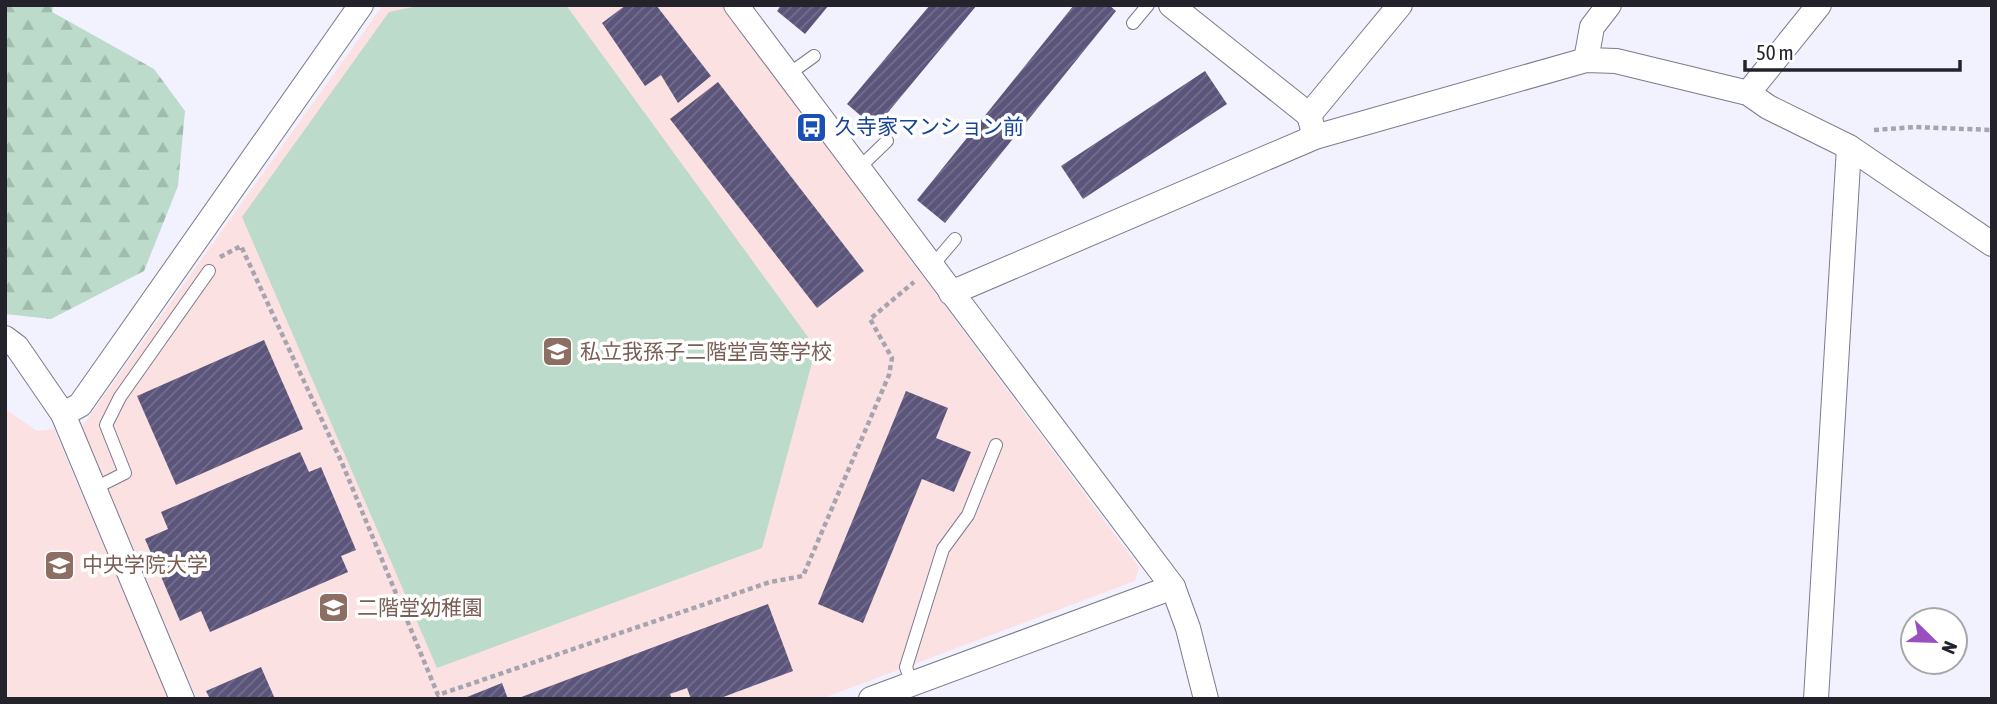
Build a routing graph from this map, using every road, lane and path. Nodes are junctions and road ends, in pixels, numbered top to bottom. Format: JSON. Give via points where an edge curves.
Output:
{"nodes":[{"id":1,"x":361,"y":5,"type":"edge"},
{"id":2,"x":736,"y":5,"type":"edge"},
{"id":3,"x":1148,"y":5,"type":"edge"},
{"id":4,"x":1399,"y":5,"type":"edge"},
{"id":5,"x":1609,"y":5,"type":"edge"},
{"id":6,"x":1819,"y":5,"type":"edge"},
{"id":7,"x":1181,"y":8,"type":"edge"},
{"id":8,"x":1133,"y":23,"type":"dead end"},
{"id":9,"x":814,"y":56,"type":"dead end"},
{"id":10,"x":1586,"y":60,"type":"junction"},
{"id":11,"x":789,"y":74,"type":"junction"},
{"id":12,"x":1748,"y":93,"type":"junction"},
{"id":13,"x":1312,"y":126,"type":"junction"},
{"id":14,"x":1992,"y":130,"type":"edge"},
{"id":15,"x":887,"y":141,"type":"dead end"},
{"id":16,"x":1849,"y":147,"type":"junction"},
{"id":17,"x":859,"y":169,"type":"junction"},
{"id":18,"x":955,"y":239,"type":"dead end"},
{"id":19,"x":1992,"y":244,"type":"edge"},
{"id":20,"x":932,"y":266,"type":"junction"},
{"id":21,"x":209,"y":271,"type":"joint"},
{"id":22,"x":951,"y":293,"type":"junction"},
{"id":23,"x":5,"y":338,"type":"edge"},
{"id":24,"x":63,"y":414,"type":"junction"},
{"id":25,"x":996,"y":445,"type":"dead end"},
{"id":26,"x":93,"y":489,"type":"junction"},
{"id":27,"x":1173,"y":587,"type":"junction"},
{"id":28,"x":912,"y":684,"type":"junction"},
{"id":29,"x":182,"y":699,"type":"edge"},
{"id":30,"x":871,"y":699,"type":"edge"},
{"id":31,"x":1206,"y":699,"type":"edge"},
{"id":32,"x":1816,"y":699,"type":"edge"}],
"edges":[{"from":1,"to":24,"type":"street","via":[[79,405]]},
{"from":2,"to":11,"type":"street"},
{"from":3,"to":8,"type":"lane"},
{"from":4,"to":13,"type":"street"},
{"from":5,"to":10,"type":"street","via":[[1592,27]]},
{"from":6,"to":12,"type":"street"},
{"from":7,"to":13,"type":"street"},
{"from":9,"to":11,"type":"lane"},
{"from":10,"to":12,"type":"street","via":[[1616,61]]},
{"from":10,"to":13,"type":"street"},
{"from":11,"to":17,"type":"street"},
{"from":12,"to":16,"type":"street"},
{"from":13,"to":22,"type":"street"},
{"from":14,"to":16,"type":"path","via":[[1874,130]]},
{"from":15,"to":17,"type":"lane"},
{"from":16,"to":19,"type":"street"},
{"from":16,"to":32,"type":"street"},
{"from":17,"to":20,"type":"street"},
{"from":18,"to":20,"type":"lane"},
{"from":20,"to":21,"type":"path","via":[[870,319],[892,358],[889,374],[803,576],[770,582],[438,695],[342,463],[241,246],[223,253]]},
{"from":20,"to":22,"type":"street"},
{"from":21,"to":26,"type":"lane","via":[[120,397],[106,425],[125,473]]},
{"from":22,"to":27,"type":"street"},
{"from":23,"to":24,"type":"street","via":[[17,347]]},
{"from":24,"to":26,"type":"street"},
{"from":25,"to":28,"type":"lane","via":[[968,515],[943,549],[906,667]]},
{"from":26,"to":29,"type":"street"},
{"from":27,"to":28,"type":"street"},
{"from":27,"to":31,"type":"street"},
{"from":28,"to":30,"type":"street"}]}
